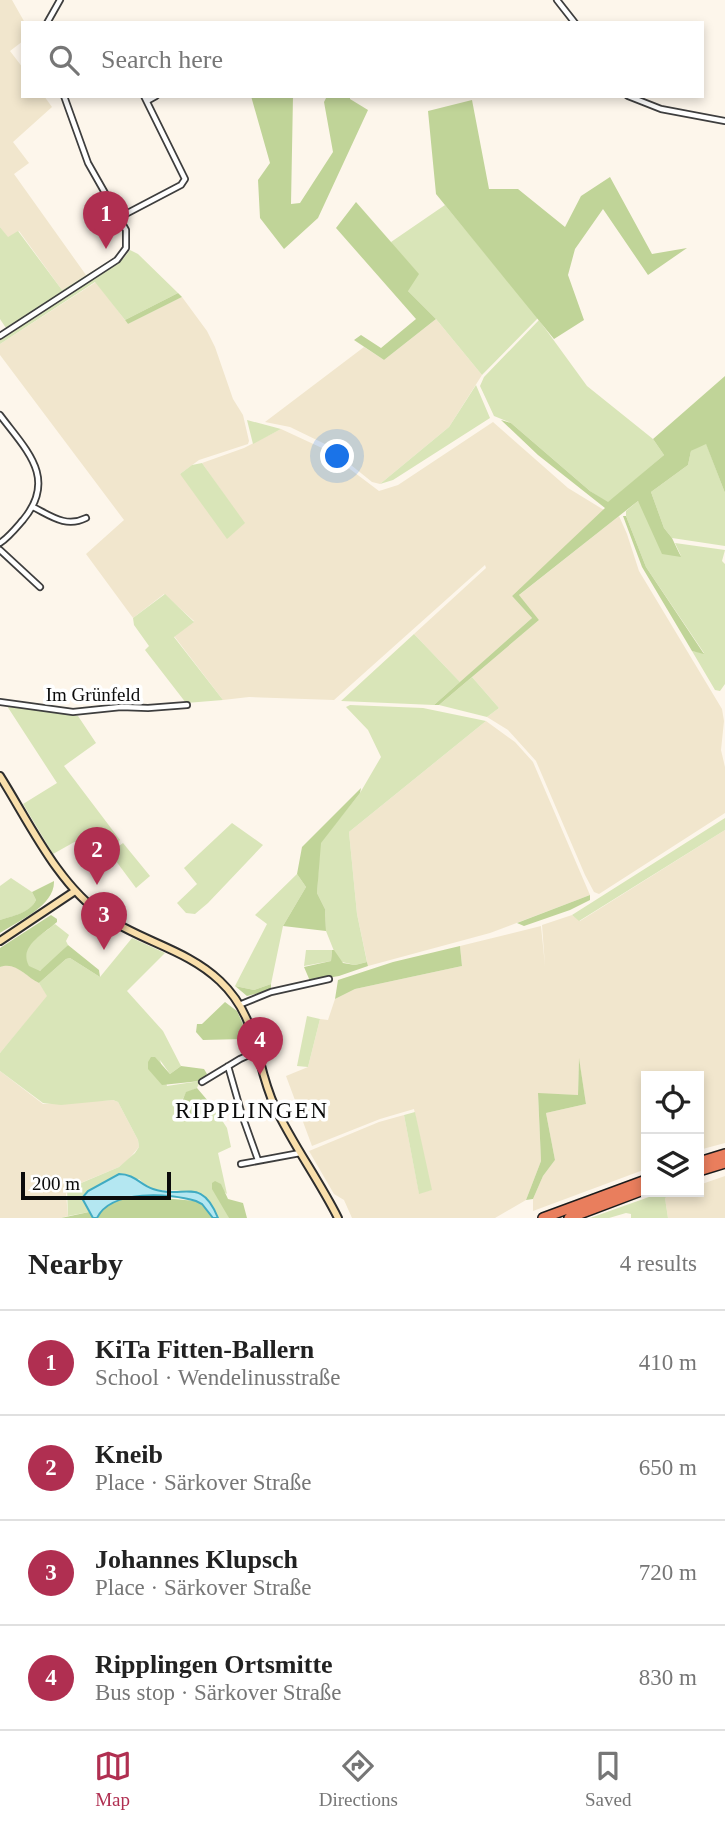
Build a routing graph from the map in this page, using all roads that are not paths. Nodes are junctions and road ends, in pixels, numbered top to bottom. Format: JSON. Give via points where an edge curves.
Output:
{"nodes":[{"id":1,"x":60,"y":0,"type":"edge"},
{"id":2,"x":557,"y":0,"type":"edge"},
{"id":3,"x":48,"y":21,"type":"edge"},
{"id":4,"x":573,"y":21,"type":"edge"},
{"id":5,"x":65,"y":98,"type":"edge"},
{"id":6,"x":632,"y":98,"type":"edge"},
{"id":7,"x":145,"y":99,"type":"edge"},
{"id":8,"x":725,"y":121,"type":"edge"},
{"id":9,"x":120,"y":217,"type":"junction"},
{"id":10,"x":0,"y":337,"type":"edge"},
{"id":11,"x":0,"y":415,"type":"edge"},
{"id":12,"x":33,"y":507,"type":"junction"},
{"id":13,"x":86,"y":518,"type":"dead end"},
{"id":14,"x":0,"y":543,"type":"edge"},
{"id":15,"x":0,"y":550,"type":"edge"},
{"id":16,"x":40,"y":587,"type":"dead end"},
{"id":17,"x":0,"y":702,"type":"edge"},
{"id":18,"x":187,"y":705,"type":"dead end"},
{"id":19,"x":0,"y":776,"type":"edge"},
{"id":20,"x":75,"y":891,"type":"junction"},
{"id":21,"x":0,"y":941,"type":"edge"},
{"id":22,"x":329,"y":979,"type":"dead end"},
{"id":23,"x":239,"y":1005,"type":"junction"},
{"id":24,"x":259,"y":1051,"type":"junction"},
{"id":25,"x":229,"y":1066,"type":"junction"},
{"id":26,"x":202,"y":1082,"type":"dead end"},
{"id":27,"x":301,"y":1152,"type":"junction"},
{"id":28,"x":725,"y":1154,"type":"edge"},
{"id":29,"x":258,"y":1160,"type":"junction"},
{"id":30,"x":704,"y":1160,"type":"edge"},
{"id":31,"x":725,"y":1163,"type":"edge"},
{"id":32,"x":242,"y":1164,"type":"dead end"},
{"id":33,"x":704,"y":1169,"type":"edge"},
{"id":34,"x":641,"y":1182,"type":"edge"},
{"id":35,"x":641,"y":1191,"type":"edge"},
{"id":36,"x":338,"y":1218,"type":"edge"},
{"id":37,"x":543,"y":1218,"type":"edge"},
{"id":38,"x":569,"y":1218,"type":"edge"}],
"edges":[{"from":1,"to":3,"type":"street"},
{"from":2,"to":4,"type":"street"},
{"from":5,"to":9,"type":"street","via":[[88,163]]},
{"from":6,"to":8,"type":"street"},
{"from":7,"to":9,"type":"street","via":[[185,179]]},
{"from":9,"to":10,"type":"street","via":[[128,236],[123,253]]},
{"from":11,"to":12,"type":"street","via":[[37,469],[39,484]]},
{"from":12,"to":13,"type":"street","via":[[65,522]]},
{"from":12,"to":14,"type":"street"},
{"from":15,"to":16,"type":"street"},
{"from":17,"to":18,"type":"street","name":"Im Grünfeld","via":[[73,712]]},
{"from":19,"to":20,"type":"main road"},
{"from":20,"to":21,"type":"main road"},
{"from":20,"to":23,"type":"main road","via":[[112,921],[209,972]]},
{"from":22,"to":23,"type":"street","via":[[271,992]]},
{"from":23,"to":24,"type":"main road"},
{"from":24,"to":25,"type":"street"},
{"from":24,"to":27,"type":"main road","via":[[271,1098]]},
{"from":25,"to":26,"type":"street"},
{"from":25,"to":29,"type":"street"},
{"from":27,"to":29,"type":"street"},
{"from":27,"to":36,"type":"main road"},
{"from":28,"to":30,"type":"highway"},
{"from":29,"to":32,"type":"street"},
{"from":31,"to":33,"type":"highway"},
{"from":34,"to":37,"type":"highway"},
{"from":35,"to":38,"type":"highway"}]}
